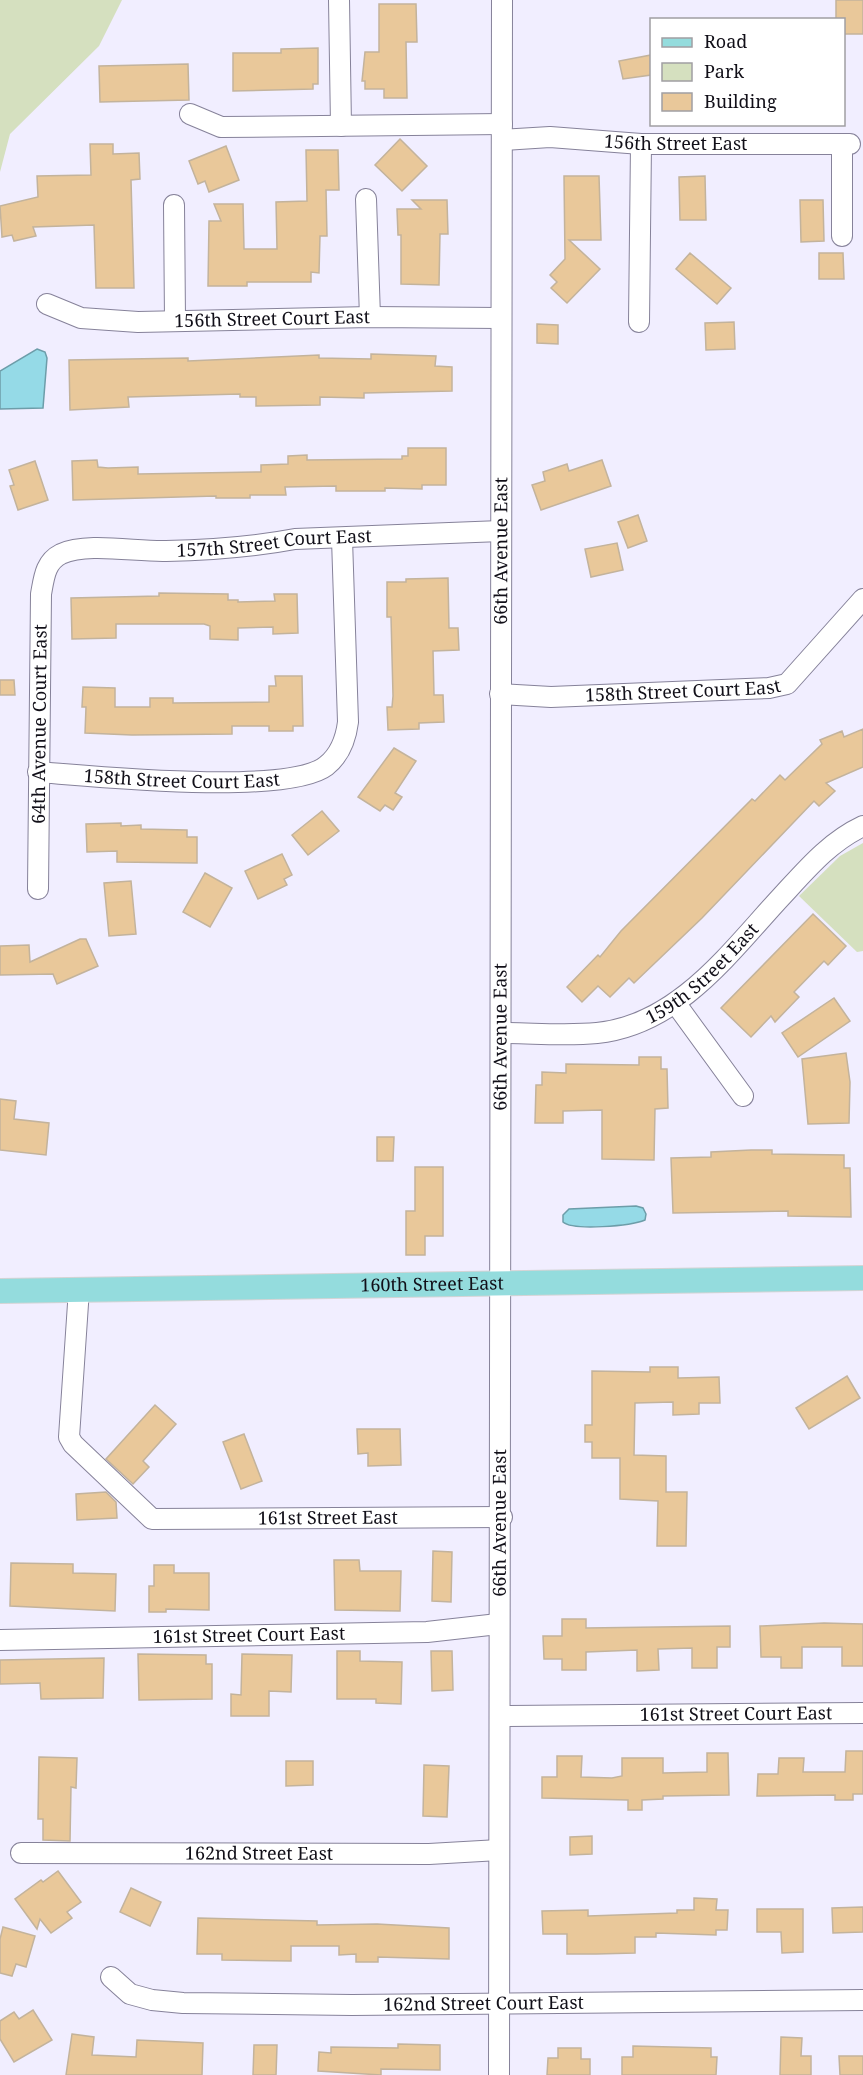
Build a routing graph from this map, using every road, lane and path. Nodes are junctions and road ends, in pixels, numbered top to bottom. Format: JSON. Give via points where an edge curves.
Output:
{"nodes":[{"id":1,"x":339,"y":0,"type":"edge"},
{"id":2,"x":502,"y":0,"type":"edge"},
{"id":3,"x":190,"y":114,"type":"dead end"},
{"id":4,"x":341,"y":126,"type":"junction"},
{"id":5,"x":502,"y":132,"type":"junction"},
{"id":6,"x":641,"y":144,"type":"junction"},
{"id":7,"x":366,"y":199,"type":"dead end"},
{"id":8,"x":174,"y":205,"type":"dead end"},
{"id":9,"x":842,"y":236,"type":"dead end"},
{"id":10,"x":48,"y":304,"type":"dead end"},
{"id":11,"x":370,"y":317,"type":"junction"},
{"id":12,"x":500,"y":318,"type":"junction"},
{"id":13,"x":175,"y":319,"type":"junction"},
{"id":14,"x":639,"y":322,"type":"dead end"},
{"id":15,"x":501,"y":531,"type":"junction"},
{"id":16,"x":342,"y":539,"type":"junction"},
{"id":17,"x":52,"y":560,"type":"joint"},
{"id":18,"x":863,"y":599,"type":"edge"},
{"id":19,"x":500,"y":694,"type":"junction"},
{"id":20,"x":38,"y":772,"type":"junction"},
{"id":21,"x":863,"y":826,"type":"edge"},
{"id":22,"x":38,"y":889,"type":"dead end"},
{"id":23,"x":676,"y":1004,"type":"junction"},
{"id":24,"x":501,"y":1033,"type":"junction"},
{"id":25,"x":743,"y":1095,"type":"dead end"},
{"id":26,"x":863,"y":1278,"type":"edge"},
{"id":27,"x":502,"y":1283,"type":"junction"},
{"id":28,"x":79,"y":1289,"type":"junction"},
{"id":29,"x":0,"y":1291,"type":"edge"},
{"id":30,"x":502,"y":1517,"type":"junction"},
{"id":31,"x":498,"y":1624,"type":"junction"},
{"id":32,"x":0,"y":1640,"type":"edge"},
{"id":33,"x":863,"y":1713,"type":"edge"},
{"id":34,"x":500,"y":1716,"type":"junction"},
{"id":35,"x":499,"y":1850,"type":"junction"},
{"id":36,"x":21,"y":1853,"type":"dead end"},
{"id":37,"x":111,"y":1977,"type":"dead end"},
{"id":38,"x":863,"y":2000,"type":"edge"},
{"id":39,"x":500,"y":2004,"type":"junction"},
{"id":40,"x":499,"y":2075,"type":"edge"}],
"edges":[{"from":1,"to":4,"type":"street"},
{"from":2,"to":5,"type":"street","name":"66th Avenue East"},
{"from":3,"to":4,"type":"street","name":"156th Street East","via":[[221,127]]},
{"from":4,"to":5,"type":"street","name":"156th Street East"},
{"from":5,"to":6,"type":"street","name":"156th Street East"},
{"from":5,"to":12,"type":"street","name":"66th Avenue East"},
{"from":6,"to":9,"type":"street","name":"156th Street East","via":[[846,144]]},
{"from":6,"to":14,"type":"street"},
{"from":7,"to":11,"type":"street"},
{"from":8,"to":13,"type":"street"},
{"from":10,"to":13,"type":"street","name":"156th Street Court East","via":[[81,318],[138,322]]},
{"from":11,"to":12,"type":"street","name":"156th Street Court East"},
{"from":11,"to":13,"type":"street","name":"156th Street Court East"},
{"from":12,"to":15,"type":"street","name":"66th Avenue East"},
{"from":15,"to":16,"type":"street","name":"157th Street Court East"},
{"from":15,"to":19,"type":"street","name":"66th Avenue East"},
{"from":16,"to":17,"type":"street","name":"157th Street Court East","via":[[295,539],[264,545],[168,551],[82,549]]},
{"from":16,"to":20,"type":"street","name":"158th Street Court East","via":[[348,722],[346,737],[324,767],[290,777],[196,782]]},
{"from":17,"to":20,"type":"street","name":"64th Avenue Court East","via":[[41,594]]},
{"from":18,"to":19,"type":"street","name":"158th Street Court East","via":[[787,684],[770,688],[551,697]]},
{"from":19,"to":24,"type":"street","name":"66th Avenue East"},
{"from":20,"to":22,"type":"street","name":"64th Avenue Court East"},
{"from":21,"to":23,"type":"street","name":"159th Street East","via":[[820,855],[714,970]]},
{"from":23,"to":24,"type":"street","name":"159th Street East","via":[[632,1025],[598,1033]]},
{"from":23,"to":25,"type":"street"},
{"from":24,"to":27,"type":"street","name":"66th Avenue East"},
{"from":26,"to":27,"type":"main road","name":"160th Street East"},
{"from":27,"to":28,"type":"main road","name":"160th Street East"},
{"from":27,"to":30,"type":"street","name":"66th Avenue East"},
{"from":28,"to":29,"type":"main road","name":"160th Street East"},
{"from":28,"to":30,"type":"street","name":"161st Street East","via":[[69,1437],[152,1519]]},
{"from":30,"to":31,"type":"street","name":"66th Avenue East"},
{"from":31,"to":32,"type":"street","name":"161st Street Court East","via":[[427,1632]]},
{"from":31,"to":34,"type":"street","name":"66th Avenue East"},
{"from":33,"to":34,"type":"street","name":"161st Street Court East"},
{"from":34,"to":35,"type":"street","name":"66th Avenue East"},
{"from":35,"to":36,"type":"street","name":"162nd Street East","via":[[429,1854]]},
{"from":35,"to":39,"type":"street","name":"66th Avenue East"},
{"from":37,"to":39,"type":"street","name":"162nd Street Court East","via":[[130,1994],[152,2000]]},
{"from":38,"to":39,"type":"street","name":"162nd Street Court East"},
{"from":39,"to":40,"type":"street","name":"66th Avenue East"}]}
